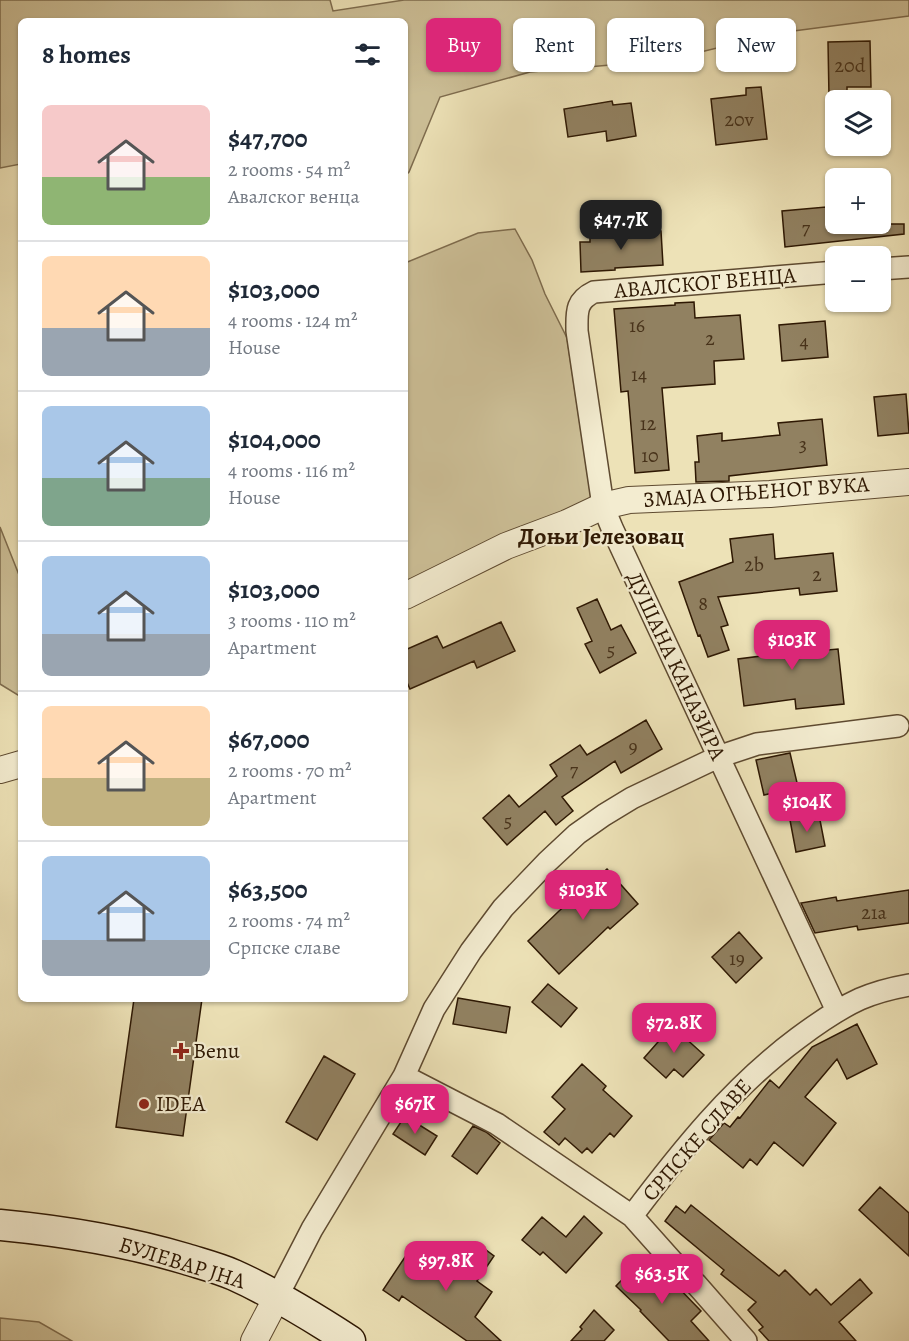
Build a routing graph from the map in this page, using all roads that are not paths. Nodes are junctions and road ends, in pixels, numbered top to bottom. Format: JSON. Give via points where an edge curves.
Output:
{"nodes":[{"id":1,"x":909,"y":267,"type":"edge"},
{"id":2,"x":891,"y":268,"type":"edge"},
{"id":3,"x":825,"y":273,"type":"edge"},
{"id":4,"x":579,"y":304,"type":"joint"},
{"id":5,"x":909,"y":482,"type":"edge"},
{"id":6,"x":603,"y":506,"type":"junction"},
{"id":7,"x":408,"y":594,"type":"edge"},
{"id":8,"x":898,"y":726,"type":"dead end"},
{"id":9,"x":718,"y":757,"type":"junction"},
{"id":10,"x":18,"y":765,"type":"edge"},
{"id":11,"x":0,"y":770,"type":"edge"},
{"id":12,"x":909,"y":985,"type":"edge"},
{"id":13,"x":837,"y":1011,"type":"junction"},
{"id":14,"x":404,"y":1076,"type":"junction"},
{"id":15,"x":632,"y":1216,"type":"junction"},
{"id":16,"x":0,"y":1225,"type":"edge"},
{"id":17,"x":277,"y":1297,"type":"junction"},
{"id":18,"x":254,"y":1341,"type":"edge"},
{"id":19,"x":350,"y":1341,"type":"edge"},
{"id":20,"x":746,"y":1341,"type":"edge"}],
"edges":[{"from":1,"to":2,"type":"street"},
{"from":3,"to":4,"type":"street","name":"АВАЛСКОГ ВЕНЦА","via":[[594,292]]},
{"from":4,"to":6,"type":"street","name":"ДУШАНА КАНАЗИРА","via":[[577,332]]},
{"from":5,"to":6,"type":"street","name":"ЗМАЈА ОГЊЕНОГ ВУКА","via":[[770,494],[629,500]]},
{"from":6,"to":7,"type":"street","name":"ЗМАЈА ОГЊЕНОГ ВУКА","via":[[484,556]]},
{"from":6,"to":9,"type":"street","name":"ДУШАНА КАНАЗИРА"},
{"from":8,"to":9,"type":"street","via":[[757,744]]},
{"from":9,"to":13,"type":"street","name":"ДУШАНА КАНАЗИРА"},
{"from":9,"to":14,"type":"street","via":[[604,815],[547,862],[503,908],[471,951],[434,1009]]},
{"from":10,"to":11,"type":"street"},
{"from":12,"to":13,"type":"street","name":"СРПСКЕ СЛАВЕ","via":[[873,994]]},
{"from":13,"to":15,"type":"street","name":"СРПСКЕ СЛАВЕ","via":[[786,1047],[743,1085],[708,1121]]},
{"from":14,"to":15,"type":"street","via":[[498,1124]]},
{"from":14,"to":17,"type":"street","via":[[312,1229]]},
{"from":15,"to":20,"type":"street","name":"СРПСКЕ СЛАВЕ"},
{"from":16,"to":17,"type":"main road","name":"БУЛЕВАР ЈНА","via":[[140,1246],[232,1274]]},
{"from":17,"to":18,"type":"street"},
{"from":17,"to":19,"type":"main road","name":"БУЛЕВАР ЈНА"}]}
